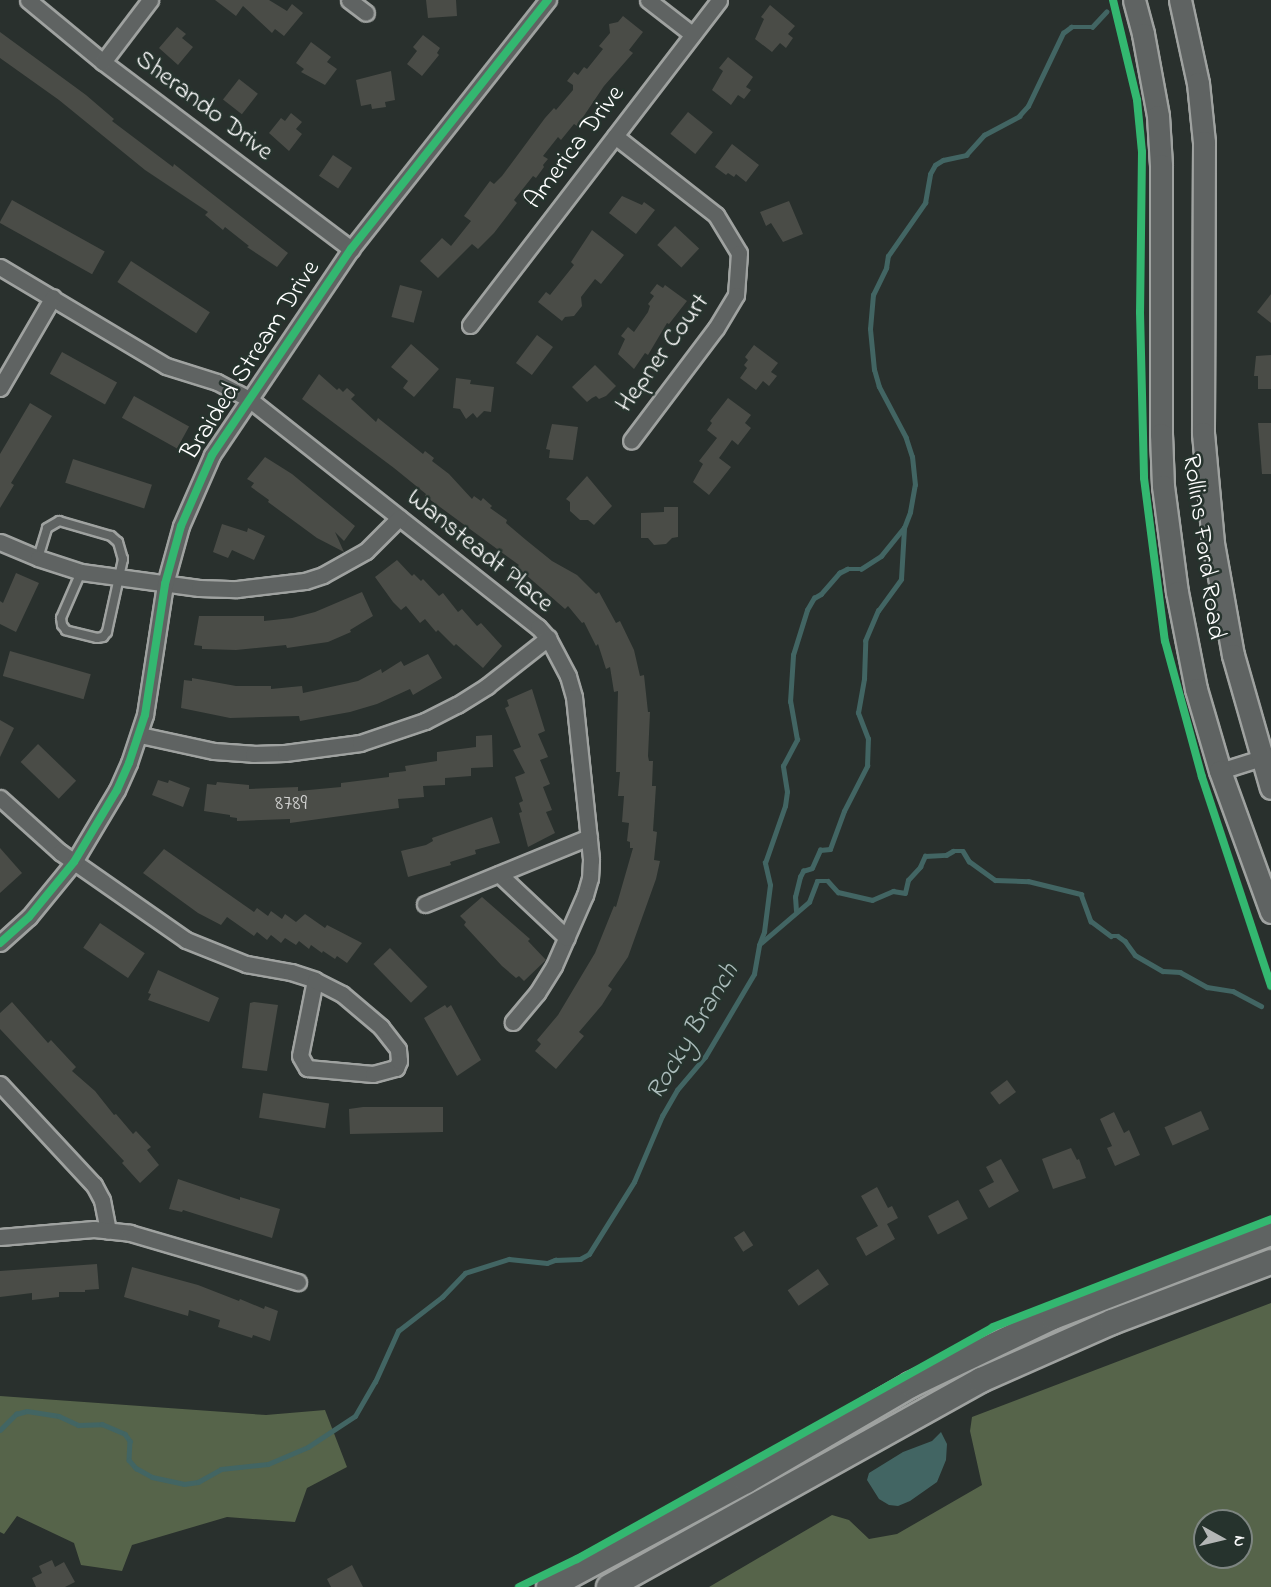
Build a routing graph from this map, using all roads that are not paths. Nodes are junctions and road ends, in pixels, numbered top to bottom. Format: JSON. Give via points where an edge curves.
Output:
{"nodes":[{"id":1,"x":28,"y":0,"type":"edge"},
{"id":2,"x":150,"y":0,"type":"edge"},
{"id":3,"x":349,"y":0,"type":"edge"},
{"id":4,"x":548,"y":0,"type":"edge"},
{"id":5,"x":648,"y":0,"type":"edge"},
{"id":6,"x":719,"y":0,"type":"edge"},
{"id":7,"x":1134,"y":0,"type":"edge"},
{"id":8,"x":1180,"y":0,"type":"edge"},
{"id":9,"x":366,"y":13,"type":"dead end"},
{"id":10,"x":692,"y":34,"type":"junction"},
{"id":11,"x":103,"y":62,"type":"junction"},
{"id":12,"x":615,"y":136,"type":"junction"},
{"id":13,"x":351,"y":249,"type":"junction"},
{"id":14,"x":0,"y":267,"type":"edge"},
{"id":15,"x":53,"y":297,"type":"junction"},
{"id":16,"x":470,"y":325,"type":"dead end"},
{"id":17,"x":0,"y":388,"type":"edge"},
{"id":18,"x":249,"y":399,"type":"junction"},
{"id":19,"x":631,"y":441,"type":"dead end"},
{"id":20,"x":399,"y":518,"type":"junction"},
{"id":21,"x":0,"y":542,"type":"edge"},
{"id":22,"x":38,"y":558,"type":"junction"},
{"id":23,"x":81,"y":572,"type":"junction"},
{"id":24,"x":119,"y":577,"type":"junction"},
{"id":25,"x":165,"y":584,"type":"junction"},
{"id":26,"x":548,"y":638,"type":"junction"},
{"id":27,"x":140,"y":735,"type":"junction"},
{"id":28,"x":1266,"y":756,"type":"edge"},
{"id":29,"x":1220,"y":771,"type":"junction"},
{"id":30,"x":1271,"y":788,"type":"edge"},
{"id":31,"x":0,"y":798,"type":"edge"},
{"id":32,"x":589,"y":837,"type":"junction"},
{"id":33,"x":74,"y":862,"type":"junction"},
{"id":34,"x":499,"y":874,"type":"junction"},
{"id":35,"x":424,"y":904,"type":"dead end"},
{"id":36,"x":1271,"y":912,"type":"edge"},
{"id":37,"x":567,"y":938,"type":"junction"},
{"id":38,"x":0,"y":943,"type":"edge"},
{"id":39,"x":315,"y":980,"type":"junction"},
{"id":40,"x":513,"y":1022,"type":"dead end"},
{"id":41,"x":0,"y":1084,"type":"edge"},
{"id":42,"x":108,"y":1230,"type":"junction"},
{"id":43,"x":1271,"y":1233,"type":"edge"},
{"id":44,"x":0,"y":1237,"type":"edge"},
{"id":45,"x":1271,"y":1262,"type":"edge"},
{"id":46,"x":298,"y":1282,"type":"dead end"},
{"id":47,"x":549,"y":1587,"type":"edge"},
{"id":48,"x":609,"y":1587,"type":"edge"}],
"edges":[{"from":1,"to":11,"type":"street","name":"Sherando Drive"},
{"from":2,"to":11,"type":"street"},
{"from":3,"to":9,"type":"street"},
{"from":4,"to":13,"type":"street","name":"Braided Stream Drive"},
{"from":5,"to":10,"type":"street"},
{"from":6,"to":10,"type":"street","name":"America Drive"},
{"from":7,"to":29,"type":"main road","name":"Rollins Ford Road","via":[[1153,82],[1161,155],[1159,379],[1163,486],[1186,643]]},
{"from":8,"to":28,"type":"main road","name":"Rollins Ford Road","via":[[1198,83],[1204,142],[1202,386],[1207,493],[1233,655]]},
{"from":10,"to":12,"type":"street","name":"America Drive"},
{"from":11,"to":13,"type":"street","name":"Sherando Drive"},
{"from":12,"to":16,"type":"street","name":"America Drive"},
{"from":12,"to":19,"type":"street","name":"Hepner Court","via":[[716,215],[739,253],[736,295],[716,328]]},
{"from":13,"to":18,"type":"street","name":"Braided Stream Drive"},
{"from":14,"to":15,"type":"street","name":"Wansteadt Place"},
{"from":15,"to":17,"type":"street"},
{"from":15,"to":18,"type":"street","name":"Wansteadt Place","via":[[166,366],[217,382]]},
{"from":18,"to":20,"type":"street","name":"Wansteadt Place"},
{"from":18,"to":25,"type":"street","name":"Braided Stream Drive","via":[[212,455],[195,490]]},
{"from":20,"to":25,"type":"street","via":[[366,551],[305,581],[237,589]]},
{"from":20,"to":26,"type":"street","name":"Wansteadt Place"},
{"from":21,"to":22,"type":"street"},
{"from":22,"to":23,"type":"street"},
{"from":22,"to":24,"type":"lane","via":[[47,528],[59,522],[111,536],[118,542],[123,559]]},
{"from":23,"to":24,"type":"street"},
{"from":23,"to":24,"type":"lane","via":[[61,618],[62,625],[66,630],[97,638],[107,632]]},
{"from":24,"to":25,"type":"street"},
{"from":25,"to":27,"type":"street","name":"Braided Stream Drive"},
{"from":26,"to":27,"type":"street","via":[[457,705],[391,735],[360,743],[253,754]]},
{"from":26,"to":32,"type":"street","name":"Wansteadt Place","via":[[574,697]]},
{"from":27,"to":33,"type":"street","name":"Braided Stream Drive","via":[[117,790]]},
{"from":28,"to":29,"type":"street"},
{"from":28,"to":30,"type":"main road","name":"Rollins Ford Road"},
{"from":29,"to":36,"type":"main road","name":"Rollins Ford Road"},
{"from":31,"to":33,"type":"street"},
{"from":32,"to":34,"type":"street"},
{"from":32,"to":37,"type":"street","name":"Wansteadt Place","via":[[590,878]]},
{"from":33,"to":38,"type":"street","name":"Braided Stream Drive","via":[[29,917]]},
{"from":33,"to":39,"type":"street","via":[[186,940],[246,964]]},
{"from":34,"to":35,"type":"street"},
{"from":34,"to":37,"type":"street"},
{"from":37,"to":40,"type":"street","name":"Wansteadt Place","via":[[537,993]]},
{"from":39,"to":39,"type":"street","via":[[300,1056],[307,1068],[373,1074],[396,1068],[398,1049],[381,1028],[342,993]]},
{"from":41,"to":42,"type":"street","via":[[94,1185],[102,1200]]},
{"from":42,"to":44,"type":"street"},
{"from":42,"to":46,"type":"street","via":[[145,1236]]},
{"from":43,"to":47,"type":"main road","via":[[1053,1317],[911,1384],[746,1481]]},
{"from":45,"to":48,"type":"main road","via":[[1103,1326],[981,1380]]}]}
